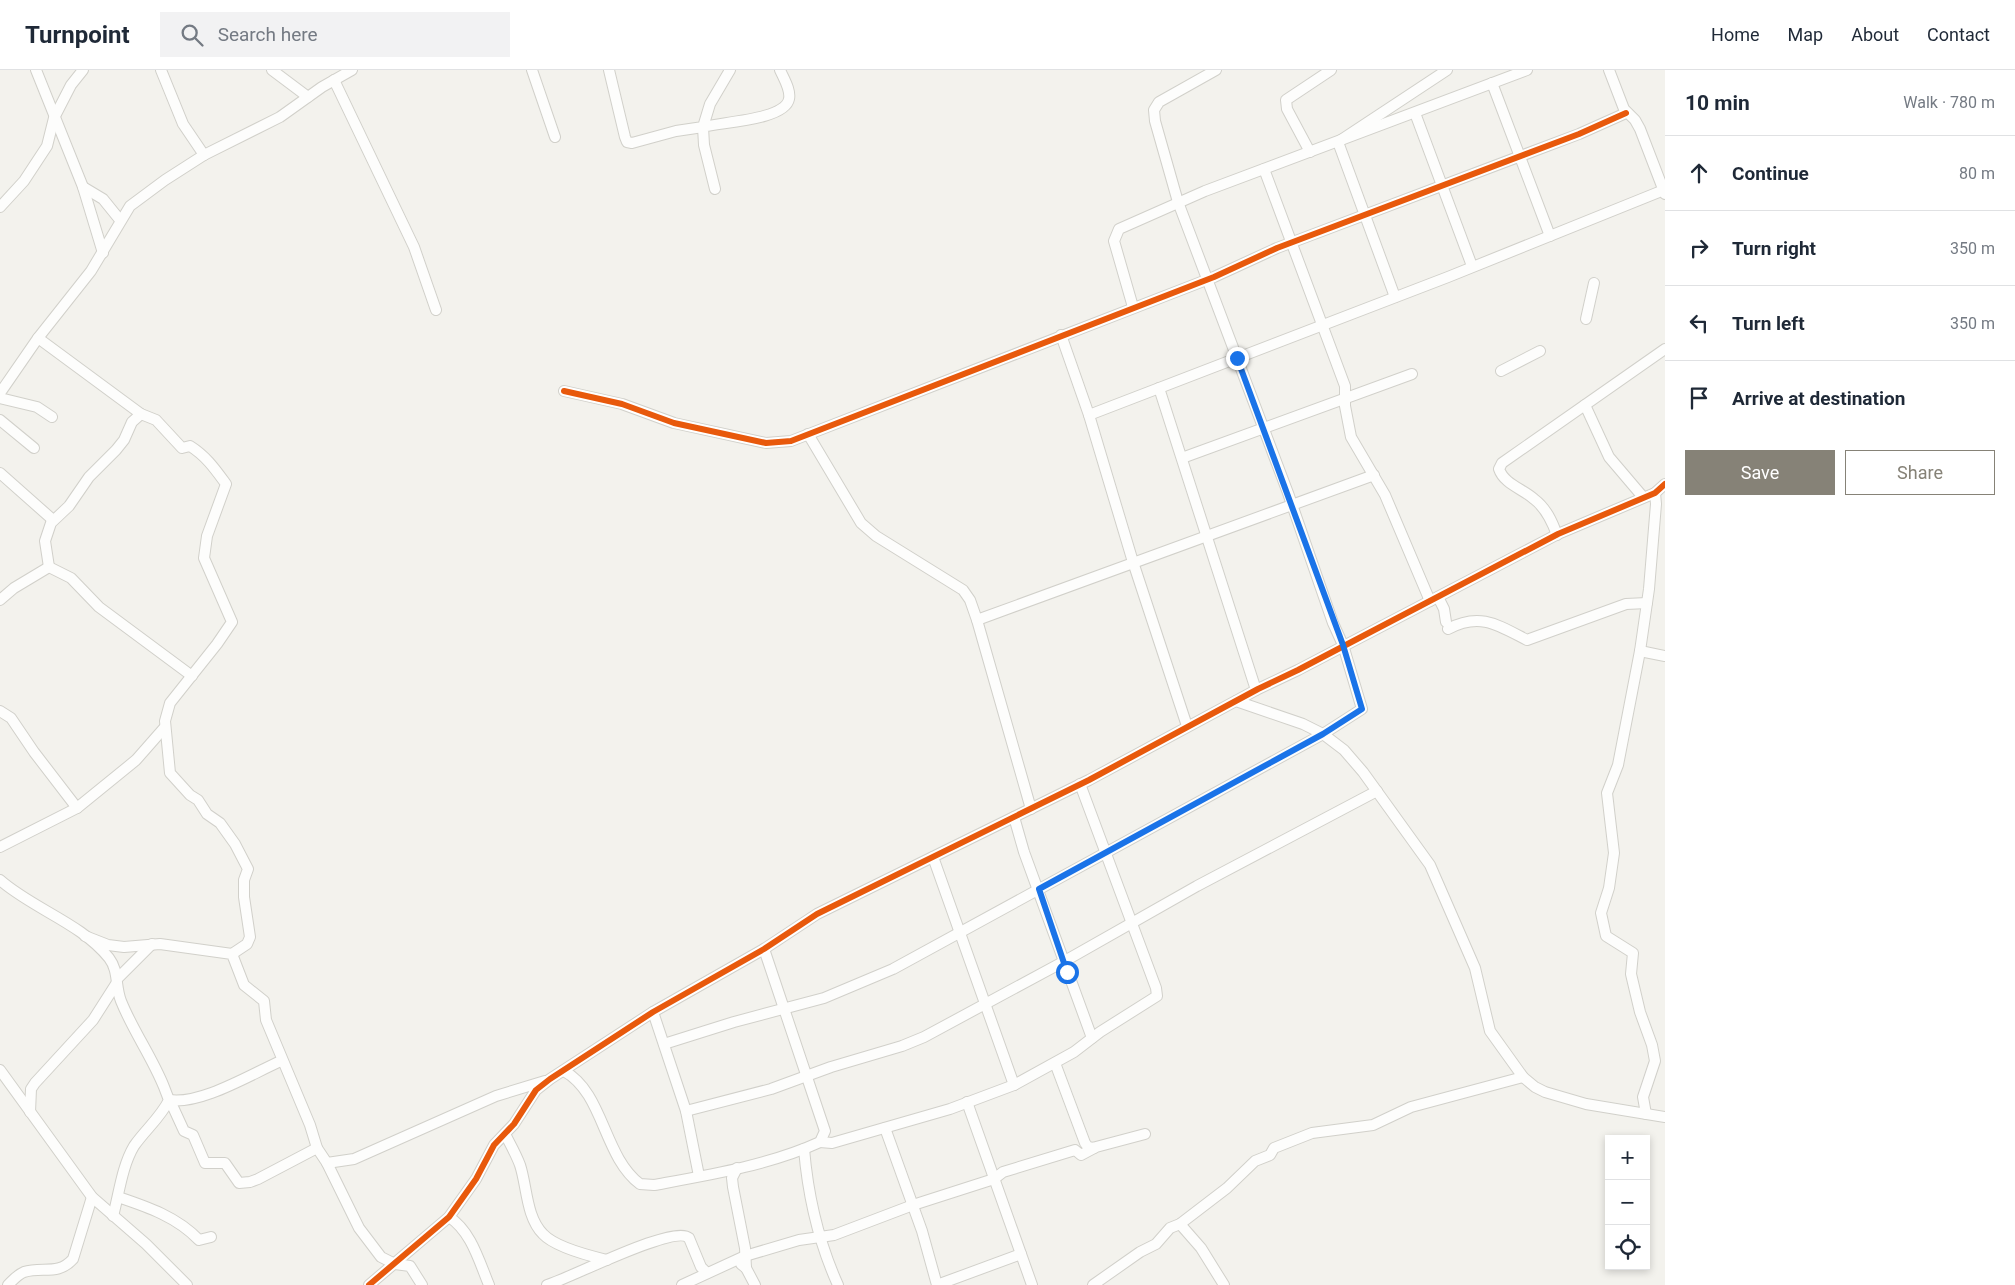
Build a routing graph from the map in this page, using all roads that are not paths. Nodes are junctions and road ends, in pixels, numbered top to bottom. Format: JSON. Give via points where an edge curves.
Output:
{"nodes":[{"id":1,"x":36,"y":70,"type":"edge"},
{"id":2,"x":82,"y":70,"type":"edge"},
{"id":3,"x":161,"y":70,"type":"edge"},
{"id":4,"x":272,"y":70,"type":"edge"},
{"id":5,"x":532,"y":70,"type":"edge"},
{"id":6,"x":609,"y":70,"type":"edge"},
{"id":7,"x":730,"y":70,"type":"edge"},
{"id":8,"x":780,"y":70,"type":"edge"},
{"id":9,"x":1216,"y":70,"type":"edge"},
{"id":10,"x":1331,"y":70,"type":"edge"},
{"id":11,"x":1447,"y":70,"type":"edge"},
{"id":12,"x":1527,"y":70,"type":"edge"},
{"id":13,"x":1609,"y":70,"type":"edge"},
{"id":14,"x":349,"y":71,"type":"edge"},
{"id":15,"x":334,"y":80,"type":"junction"},
{"id":16,"x":1492,"y":83,"type":"junction"},
{"id":17,"x":308,"y":98,"type":"junction"},
{"id":18,"x":1415,"y":113,"type":"junction"},
{"id":19,"x":1626,"y":113,"type":"junction"},
{"id":20,"x":54,"y":118,"type":"junction"},
{"id":21,"x":703,"y":127,"type":"junction"},
{"id":22,"x":555,"y":137,"type":"dead end"},
{"id":23,"x":1338,"y":142,"type":"junction"},
{"id":24,"x":1310,"y":152,"type":"junction"},
{"id":25,"x":204,"y":155,"type":"junction"},
{"id":26,"x":1519,"y":156,"type":"junction"},
{"id":27,"x":1264,"y":169,"type":"junction"},
{"id":28,"x":1442,"y":186,"type":"junction"},
{"id":29,"x":83,"y":187,"type":"junction"},
{"id":30,"x":715,"y":189,"type":"dead end"},
{"id":31,"x":1664,"y":192,"type":"edge"},
{"id":32,"x":1178,"y":202,"type":"junction"},
{"id":33,"x":0,"y":207,"type":"edge"},
{"id":34,"x":1365,"y":215,"type":"junction"},
{"id":35,"x":120,"y":220,"type":"junction"},
{"id":36,"x":1550,"y":236,"type":"junction"},
{"id":37,"x":1291,"y":244,"type":"junction"},
{"id":38,"x":103,"y":253,"type":"junction"},
{"id":39,"x":1472,"y":266,"type":"junction"},
{"id":40,"x":1207,"y":279,"type":"junction"},
{"id":41,"x":1594,"y":283,"type":"dead end"},
{"id":42,"x":1395,"y":297,"type":"junction"},
{"id":43,"x":1133,"y":307,"type":"junction"},
{"id":44,"x":436,"y":310,"type":"dead end"},
{"id":45,"x":1586,"y":319,"type":"dead end"},
{"id":46,"x":1322,"y":326,"type":"junction"},
{"id":47,"x":1061,"y":335,"type":"junction"},
{"id":48,"x":38,"y":338,"type":"junction"},
{"id":49,"x":1665,"y":349,"type":"edge"},
{"id":50,"x":1540,"y":351,"type":"dead end"},
{"id":51,"x":1237,"y":358,"type":"junction"},
{"id":52,"x":1501,"y":371,"type":"dead end"},
{"id":53,"x":1412,"y":374,"type":"dead end"},
{"id":54,"x":1159,"y":388,"type":"junction"},
{"id":55,"x":564,"y":391,"type":"dead end"},
{"id":56,"x":0,"y":392,"type":"edge"},
{"id":57,"x":0,"y":398,"type":"edge"},
{"id":58,"x":1346,"y":398,"type":"junction"},
{"id":59,"x":1585,"y":405,"type":"junction"},
{"id":60,"x":141,"y":414,"type":"junction"},
{"id":61,"x":1089,"y":415,"type":"junction"},
{"id":62,"x":52,"y":417,"type":"dead end"},
{"id":63,"x":0,"y":420,"type":"edge"},
{"id":64,"x":1264,"y":429,"type":"junction"},
{"id":65,"x":808,"y":434,"type":"junction"},
{"id":66,"x":34,"y":448,"type":"dead end"},
{"id":67,"x":1182,"y":458,"type":"junction"},
{"id":68,"x":0,"y":473,"type":"edge"},
{"id":69,"x":1374,"y":476,"type":"junction"},
{"id":70,"x":1665,"y":484,"type":"edge"},
{"id":71,"x":1655,"y":492,"type":"junction"},
{"id":72,"x":1643,"y":497,"type":"junction"},
{"id":73,"x":1292,"y":504,"type":"junction"},
{"id":74,"x":53,"y":520,"type":"junction"},
{"id":75,"x":1557,"y":535,"type":"junction"},
{"id":76,"x":1206,"y":537,"type":"junction"},
{"id":77,"x":1133,"y":562,"type":"junction"},
{"id":78,"x":49,"y":568,"type":"junction"},
{"id":79,"x":1434,"y":599,"type":"junction"},
{"id":80,"x":0,"y":600,"type":"edge"},
{"id":81,"x":1647,"y":603,"type":"junction"},
{"id":82,"x":977,"y":620,"type":"junction"},
{"id":83,"x":1343,"y":645,"type":"junction"},
{"id":84,"x":1640,"y":651,"type":"junction"},
{"id":85,"x":1665,"y":656,"type":"edge"},
{"id":86,"x":192,"y":676,"type":"junction"},
{"id":87,"x":1256,"y":690,"type":"junction"},
{"id":88,"x":1236,"y":701,"type":"junction"},
{"id":89,"x":0,"y":711,"type":"edge"},
{"id":90,"x":1187,"y":726,"type":"junction"},
{"id":91,"x":166,"y":727,"type":"junction"},
{"id":92,"x":1323,"y":734,"type":"junction"},
{"id":93,"x":1080,"y":784,"type":"junction"},
{"id":94,"x":1377,"y":792,"type":"junction"},
{"id":95,"x":76,"y":808,"type":"junction"},
{"id":96,"x":1031,"y":809,"type":"junction"},
{"id":97,"x":1014,"y":817,"type":"junction"},
{"id":98,"x":0,"y":847,"type":"edge"},
{"id":99,"x":1106,"y":852,"type":"junction"},
{"id":100,"x":933,"y":857,"type":"junction"},
{"id":101,"x":0,"y":880,"type":"edge"},
{"id":102,"x":1039,"y":889,"type":"junction"},
{"id":103,"x":1131,"y":924,"type":"junction"},
{"id":104,"x":960,"y":933,"type":"junction"},
{"id":105,"x":84,"y":936,"type":"junction"},
{"id":106,"x":152,"y":944,"type":"junction"},
{"id":107,"x":764,"y":949,"type":"junction"},
{"id":108,"x":232,"y":954,"type":"junction"},
{"id":109,"x":1063,"y":962,"type":"junction"},
{"id":110,"x":117,"y":982,"type":"junction"},
{"id":111,"x":985,"y":1004,"type":"junction"},
{"id":112,"x":783,"y":1010,"type":"junction"},
{"id":113,"x":653,"y":1012,"type":"junction"},
{"id":114,"x":1092,"y":1038,"type":"junction"},
{"id":115,"x":664,"y":1044,"type":"junction"},
{"id":116,"x":281,"y":1061,"type":"junction"},
{"id":117,"x":1055,"y":1063,"type":"junction"},
{"id":118,"x":0,"y":1070,"type":"edge"},
{"id":119,"x":564,"y":1071,"type":"junction"},
{"id":120,"x":806,"y":1077,"type":"junction"},
{"id":121,"x":1523,"y":1077,"type":"junction"},
{"id":122,"x":550,"y":1079,"type":"junction"},
{"id":123,"x":1014,"y":1085,"type":"junction"},
{"id":124,"x":968,"y":1102,"type":"junction"},
{"id":125,"x":171,"y":1104,"type":"junction"},
{"id":126,"x":686,"y":1111,"type":"junction"},
{"id":127,"x":30,"y":1113,"type":"junction"},
{"id":128,"x":1646,"y":1114,"type":"junction"},
{"id":129,"x":1665,"y":1117,"type":"edge"},
{"id":130,"x":885,"y":1128,"type":"junction"},
{"id":131,"x":505,"y":1134,"type":"junction"},
{"id":132,"x":1145,"y":1134,"type":"dead end"},
{"id":133,"x":820,"y":1142,"type":"junction"},
{"id":134,"x":317,"y":1148,"type":"junction"},
{"id":135,"x":1094,"y":1148,"type":"junction"},
{"id":136,"x":804,"y":1149,"type":"junction"},
{"id":137,"x":328,"y":1163,"type":"junction"},
{"id":138,"x":737,"y":1168,"type":"junction"},
{"id":139,"x":699,"y":1176,"type":"junction"},
{"id":140,"x":994,"y":1179,"type":"junction"},
{"id":141,"x":92,"y":1197,"type":"junction"},
{"id":142,"x":118,"y":1197,"type":"junction"},
{"id":143,"x":913,"y":1205,"type":"junction"},
{"id":144,"x":113,"y":1216,"type":"junction"},
{"id":145,"x":449,"y":1217,"type":"junction"},
{"id":146,"x":1180,"y":1224,"type":"junction"},
{"id":147,"x":211,"y":1237,"type":"dead end"},
{"id":148,"x":820,"y":1237,"type":"junction"},
{"id":149,"x":1021,"y":1254,"type":"junction"},
{"id":150,"x":745,"y":1256,"type":"junction"},
{"id":151,"x":381,"y":1258,"type":"junction"},
{"id":152,"x":607,"y":1260,"type":"junction"},
{"id":153,"x":733,"y":1261,"type":"junction"},
{"id":154,"x":395,"y":1264,"type":"junction"},
{"id":155,"x":746,"y":1268,"type":"junction"},
{"id":156,"x":707,"y":1273,"type":"junction"},
{"id":157,"x":374,"y":1283,"type":"edge"},
{"id":158,"x":8,"y":1285,"type":"edge"},
{"id":159,"x":187,"y":1285,"type":"edge"},
{"id":160,"x":422,"y":1285,"type":"edge"},
{"id":161,"x":489,"y":1285,"type":"edge"},
{"id":162,"x":547,"y":1285,"type":"edge"},
{"id":163,"x":682,"y":1285,"type":"edge"},
{"id":164,"x":755,"y":1285,"type":"edge"},
{"id":165,"x":838,"y":1285,"type":"edge"},
{"id":166,"x":937,"y":1285,"type":"edge"},
{"id":167,"x":1032,"y":1285,"type":"edge"},
{"id":168,"x":1093,"y":1285,"type":"edge"},
{"id":169,"x":1224,"y":1285,"type":"edge"}],
"edges":[{"from":1,"to":20,"type":"street"},
{"from":2,"to":20,"type":"street"},
{"from":3,"to":25,"type":"street","via":[[183,124]]},
{"from":4,"to":17,"type":"street"},
{"from":5,"to":22,"type":"street"},
{"from":6,"to":21,"type":"street","via":[[627,142]]},
{"from":7,"to":21,"type":"street","via":[[710,104]]},
{"from":8,"to":21,"type":"street","via":[[790,94],[787,106],[758,117]]},
{"from":9,"to":32,"type":"street","via":[[1163,100],[1154,110]]},
{"from":10,"to":24,"type":"street","via":[[1286,100],[1287,109]]},
{"from":11,"to":23,"type":"street"},
{"from":12,"to":16,"type":"street"},
{"from":13,"to":19,"type":"street"},
{"from":14,"to":15,"type":"street"},
{"from":15,"to":17,"type":"street"},
{"from":15,"to":44,"type":"street","via":[[414,247]]},
{"from":16,"to":18,"type":"street"},
{"from":16,"to":26,"type":"street"},
{"from":17,"to":25,"type":"street","via":[[280,117]]},
{"from":18,"to":23,"type":"street"},
{"from":18,"to":28,"type":"street"},
{"from":19,"to":26,"type":"street"},
{"from":19,"to":31,"type":"street","via":[[1640,129]]},
{"from":20,"to":29,"type":"street"},
{"from":20,"to":33,"type":"street","via":[[47,146],[40,158]]},
{"from":21,"to":30,"type":"street","via":[[704,146]]},
{"from":23,"to":24,"type":"street"},
{"from":23,"to":34,"type":"street"},
{"from":24,"to":27,"type":"street"},
{"from":25,"to":35,"type":"street","via":[[145,194]]},
{"from":26,"to":28,"type":"street"},
{"from":26,"to":36,"type":"street"},
{"from":27,"to":32,"type":"street"},
{"from":27,"to":37,"type":"street"},
{"from":28,"to":34,"type":"street"},
{"from":28,"to":39,"type":"street"},
{"from":29,"to":35,"type":"street","via":[[103,199]]},
{"from":29,"to":38,"type":"street"},
{"from":31,"to":36,"type":"street"},
{"from":32,"to":40,"type":"street"},
{"from":32,"to":43,"type":"street","via":[[1119,229],[1116,234],[1114,241]]},
{"from":34,"to":37,"type":"street"},
{"from":34,"to":42,"type":"street"},
{"from":35,"to":38,"type":"street"},
{"from":36,"to":39,"type":"street"},
{"from":37,"to":40,"type":"street"},
{"from":37,"to":46,"type":"street"},
{"from":38,"to":48,"type":"street"},
{"from":39,"to":42,"type":"street"},
{"from":40,"to":43,"type":"street"},
{"from":40,"to":51,"type":"street"},
{"from":41,"to":45,"type":"street"},
{"from":42,"to":46,"type":"street"},
{"from":43,"to":47,"type":"street"},
{"from":46,"to":51,"type":"street"},
{"from":46,"to":58,"type":"street","via":[[1345,386]]},
{"from":47,"to":61,"type":"street"},
{"from":47,"to":65,"type":"street"},
{"from":48,"to":56,"type":"street"},
{"from":48,"to":60,"type":"street"},
{"from":49,"to":59,"type":"street"},
{"from":50,"to":52,"type":"street"},
{"from":51,"to":54,"type":"street"},
{"from":51,"to":64,"type":"street"},
{"from":53,"to":58,"type":"street"},
{"from":54,"to":61,"type":"street"},
{"from":54,"to":67,"type":"street"},
{"from":55,"to":65,"type":"street","via":[[622,404],[674,423],[766,443],[791,441]]},
{"from":57,"to":62,"type":"street","via":[[37,407]]},
{"from":58,"to":64,"type":"street"},
{"from":58,"to":69,"type":"street","via":[[1351,437]]},
{"from":59,"to":72,"type":"street","via":[[1610,457]]},
{"from":59,"to":75,"type":"street","via":[[1505,459],[1500,466],[1505,479],[1541,505]]},
{"from":60,"to":74,"type":"street","via":[[132,422],[116,450],[89,477],[69,506]]},
{"from":60,"to":86,"type":"street","via":[[156,420],[182,448],[190,446],[199,451],[226,484],[207,536],[204,558],[232,622]]},
{"from":61,"to":77,"type":"street"},
{"from":63,"to":66,"type":"street"},
{"from":64,"to":67,"type":"street"},
{"from":64,"to":73,"type":"street"},
{"from":65,"to":82,"type":"street","via":[[861,524],[962,590],[970,600]]},
{"from":67,"to":76,"type":"street"},
{"from":68,"to":74,"type":"street"},
{"from":69,"to":73,"type":"street"},
{"from":69,"to":79,"type":"street"},
{"from":70,"to":71,"type":"street"},
{"from":71,"to":72,"type":"street"},
{"from":71,"to":81,"type":"street"},
{"from":72,"to":75,"type":"street"},
{"from":73,"to":76,"type":"street"},
{"from":73,"to":83,"type":"street"},
{"from":74,"to":78,"type":"street","via":[[45,541]]},
{"from":75,"to":79,"type":"street"},
{"from":76,"to":77,"type":"street"},
{"from":76,"to":87,"type":"street"},
{"from":77,"to":82,"type":"street"},
{"from":77,"to":90,"type":"street"},
{"from":78,"to":80,"type":"street"},
{"from":78,"to":86,"type":"street","via":[[71,578],[99,607]]},
{"from":79,"to":81,"type":"street","via":[[1444,608],[1447,625],[1464,620],[1482,621],[1527,640],[1626,604]]},
{"from":79,"to":83,"type":"street"},
{"from":81,"to":84,"type":"street"},
{"from":82,"to":96,"type":"street"},
{"from":83,"to":87,"type":"street"},
{"from":83,"to":92,"type":"street","via":[[1362,709]]},
{"from":84,"to":85,"type":"street"},
{"from":84,"to":128,"type":"street","via":[[1618,765],[1607,793],[1614,853],[1609,888],[1601,913],[1606,936],[1633,953],[1631,974],[1655,1061],[1643,1097]]},
{"from":86,"to":91,"type":"street","via":[[167,708]]},
{"from":87,"to":88,"type":"street"},
{"from":88,"to":90,"type":"street"},
{"from":88,"to":92,"type":"street"},
{"from":89,"to":95,"type":"street","via":[[12,718]]},
{"from":90,"to":93,"type":"street"},
{"from":91,"to":95,"type":"street","via":[[136,760]]},
{"from":91,"to":108,"type":"street","via":[[170,772],[198,800],[207,814],[220,822],[248,868],[244,897],[250,937]]},
{"from":92,"to":94,"type":"street","via":[[1344,750]]},
{"from":92,"to":99,"type":"street"},
{"from":93,"to":96,"type":"street"},
{"from":93,"to":99,"type":"street"},
{"from":94,"to":103,"type":"street"},
{"from":94,"to":121,"type":"street","via":[[1430,866],[1475,968],[1490,1031]]},
{"from":95,"to":98,"type":"street"},
{"from":96,"to":97,"type":"street"},
{"from":97,"to":100,"type":"street"},
{"from":97,"to":102,"type":"street"},
{"from":99,"to":102,"type":"street"},
{"from":99,"to":103,"type":"street"},
{"from":100,"to":104,"type":"street"},
{"from":100,"to":107,"type":"street","via":[[817,914]]},
{"from":101,"to":105,"type":"street"},
{"from":102,"to":104,"type":"street"},
{"from":102,"to":109,"type":"street"},
{"from":103,"to":109,"type":"street"},
{"from":103,"to":114,"type":"street","via":[[1158,995]]},
{"from":104,"to":111,"type":"street"},
{"from":104,"to":112,"type":"street","via":[[885,972],[824,998]]},
{"from":105,"to":106,"type":"street","via":[[124,947]]},
{"from":105,"to":110,"type":"street","via":[[108,957]]},
{"from":106,"to":108,"type":"street"},
{"from":106,"to":110,"type":"street"},
{"from":107,"to":112,"type":"street"},
{"from":107,"to":113,"type":"street"},
{"from":108,"to":116,"type":"street","via":[[244,985],[264,1001],[266,1020]]},
{"from":109,"to":111,"type":"street"},
{"from":109,"to":114,"type":"street"},
{"from":110,"to":125,"type":"street","via":[[125,1011]]},
{"from":110,"to":127,"type":"street","via":[[93,1020],[30,1089]]},
{"from":111,"to":120,"type":"street","via":[[911,1042]]},
{"from":111,"to":123,"type":"street"},
{"from":112,"to":115,"type":"street"},
{"from":112,"to":120,"type":"street"},
{"from":113,"to":115,"type":"street"},
{"from":113,"to":119,"type":"street"},
{"from":114,"to":117,"type":"street"},
{"from":115,"to":126,"type":"street"},
{"from":116,"to":125,"type":"street","via":[[204,1096]]},
{"from":116,"to":134,"type":"street","via":[[298,1095]]},
{"from":117,"to":123,"type":"street"},
{"from":117,"to":135,"type":"street","via":[[1085,1143]]},
{"from":118,"to":127,"type":"street"},
{"from":119,"to":122,"type":"street"},
{"from":119,"to":139,"type":"street","via":[[584,1087],[607,1136],[635,1180],[646,1185]]},
{"from":120,"to":126,"type":"street","via":[[771,1090]]},
{"from":120,"to":133,"type":"street","via":[[825,1131]]},
{"from":121,"to":128,"type":"street","via":[[1545,1092],[1586,1104]]},
{"from":121,"to":146,"type":"street","via":[[1411,1107],[1373,1125],[1312,1133],[1274,1148],[1270,1155],[1255,1161]]},
{"from":122,"to":131,"type":"street","via":[[536,1090]]},
{"from":122,"to":137,"type":"street","via":[[496,1096],[354,1159]]},
{"from":123,"to":124,"type":"street"},
{"from":124,"to":130,"type":"street"},
{"from":124,"to":140,"type":"street"},
{"from":125,"to":134,"type":"street","via":[[184,1131],[193,1135],[205,1163],[225,1163],[239,1183],[258,1179]]},
{"from":125,"to":142,"type":"street","via":[[151,1123],[133,1148]]},
{"from":126,"to":139,"type":"street"},
{"from":127,"to":141,"type":"street"},
{"from":128,"to":129,"type":"street"},
{"from":130,"to":133,"type":"street","via":[[832,1144]]},
{"from":130,"to":143,"type":"street"},
{"from":131,"to":145,"type":"street","via":[[494,1145],[476,1179]]},
{"from":131,"to":152,"type":"street","via":[[519,1163],[528,1201],[542,1234],[567,1247]]},
{"from":132,"to":135,"type":"street"},
{"from":133,"to":136,"type":"street"},
{"from":134,"to":137,"type":"street"},
{"from":135,"to":140,"type":"street","via":[[1082,1154],[1072,1151],[1000,1173]]},
{"from":136,"to":138,"type":"street"},
{"from":136,"to":148,"type":"street","via":[[808,1186]]},
{"from":137,"to":151,"type":"street","via":[[359,1228]]},
{"from":138,"to":139,"type":"street"},
{"from":138,"to":150,"type":"street","via":[[732,1178]]},
{"from":140,"to":143,"type":"street"},
{"from":140,"to":149,"type":"street"},
{"from":141,"to":144,"type":"street"},
{"from":141,"to":158,"type":"street","via":[[73,1259],[54,1270],[25,1272]]},
{"from":142,"to":144,"type":"street"},
{"from":142,"to":147,"type":"street","via":[[159,1211],[188,1228],[199,1240]]},
{"from":143,"to":148,"type":"street"},
{"from":143,"to":166,"type":"street"},
{"from":144,"to":159,"type":"street"},
{"from":145,"to":154,"type":"street"},
{"from":145,"to":161,"type":"street","via":[[464,1230]]},
{"from":146,"to":168,"type":"street","via":[[1170,1228],[1156,1244]]},
{"from":146,"to":169,"type":"street","via":[[1201,1248]]},
{"from":148,"to":150,"type":"street"},
{"from":148,"to":165,"type":"street"},
{"from":149,"to":166,"type":"street"},
{"from":149,"to":167,"type":"street"},
{"from":150,"to":153,"type":"street"},
{"from":150,"to":155,"type":"street"},
{"from":151,"to":154,"type":"street"},
{"from":151,"to":157,"type":"street"},
{"from":152,"to":156,"type":"street","via":[[650,1242],[680,1234],[689,1238]]},
{"from":152,"to":162,"type":"street"},
{"from":153,"to":155,"type":"street"},
{"from":153,"to":156,"type":"street"},
{"from":154,"to":157,"type":"street"},
{"from":154,"to":160,"type":"street","via":[[410,1266]]},
{"from":155,"to":164,"type":"street"},
{"from":156,"to":163,"type":"street"}]}
